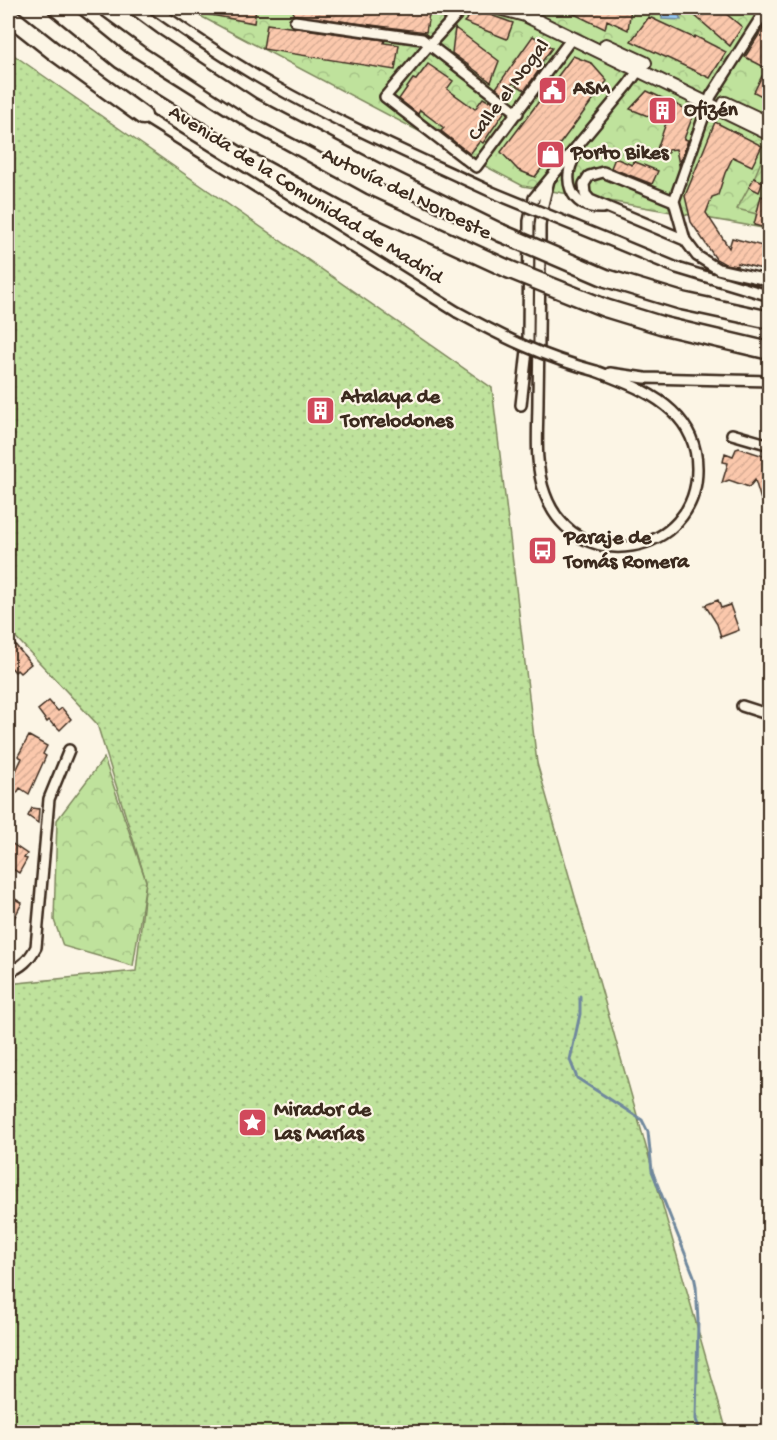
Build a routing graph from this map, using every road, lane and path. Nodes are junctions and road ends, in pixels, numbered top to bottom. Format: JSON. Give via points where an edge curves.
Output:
{"nodes":[{"id":1,"x":57,"y":8,"type":"edge"},
{"id":2,"x":108,"y":8,"type":"edge"},
{"id":3,"x":153,"y":8,"type":"edge"},
{"id":4,"x":463,"y":8,"type":"edge"},
{"id":5,"x":499,"y":8,"type":"edge"},
{"id":6,"x":525,"y":8,"type":"edge"},
{"id":7,"x":766,"y":8,"type":"edge"},
{"id":8,"x":8,"y":15,"type":"edge"},
{"id":9,"x":295,"y":21,"type":"dead end"},
{"id":10,"x":8,"y":25,"type":"edge"},
{"id":11,"x":573,"y":38,"type":"junction"},
{"id":12,"x":430,"y":44,"type":"junction"},
{"id":13,"x":641,"y":66,"type":"junction"},
{"id":14,"x":709,"y":100,"type":"junction"},
{"id":15,"x":518,"y":113,"type":"junction"},
{"id":16,"x":143,"y":116,"type":"junction"},
{"id":17,"x":770,"y":124,"type":"edge"},
{"id":18,"x":589,"y":131,"type":"junction"},
{"id":19,"x":770,"y":134,"type":"edge"},
{"id":20,"x":549,"y":180,"type":"junction"},
{"id":21,"x":674,"y":201,"type":"junction"},
{"id":22,"x":606,"y":208,"type":"junction"},
{"id":23,"x":684,"y":240,"type":"junction"},
{"id":24,"x":767,"y":280,"type":"dead end"},
{"id":25,"x":770,"y":296,"type":"edge"},
{"id":26,"x":770,"y":320,"type":"edge"},
{"id":27,"x":770,"y":351,"type":"edge"},
{"id":28,"x":596,"y":371,"type":"junction"},
{"id":29,"x":770,"y":381,"type":"edge"},
{"id":30,"x":521,"y":405,"type":"dead end"},
{"id":31,"x":732,"y":434,"type":"dead end"},
{"id":32,"x":770,"y":445,"type":"edge"},
{"id":33,"x":741,"y":706,"type":"dead end"},
{"id":34,"x":770,"y":715,"type":"edge"},
{"id":35,"x":69,"y":750,"type":"dead end"},
{"id":36,"x":8,"y":972,"type":"edge"}],
"edges":[{"from":1,"to":27,"type":"highway","name":"Autovía del Noroeste","bridge":true,"via":[[121,60],[246,139],[362,202],[508,269],[605,308]]},
{"from":2,"to":26,"type":"highway","name":"Autovía del Noroeste","bridge":true,"via":[[251,106],[501,233],[606,278],[682,301]]},
{"from":3,"to":25,"type":"street","bridge":true,"via":[[270,84],[343,123],[494,192],[677,268]]},
{"from":4,"to":12,"type":"street"},
{"from":5,"to":11,"type":"street","via":[[525,15]]},
{"from":6,"to":13,"type":"street"},
{"from":7,"to":14,"type":"street"},
{"from":8,"to":16,"type":"highway"},
{"from":9,"to":12,"type":"street","via":[[422,39]]},
{"from":10,"to":16,"type":"street","name":"Avenida de la Comunidad de Madrid","via":[[94,87]]},
{"from":11,"to":13,"type":"street"},
{"from":11,"to":15,"type":"street","name":"Calle el Nogal"},
{"from":12,"to":15,"type":"street"},
{"from":12,"to":15,"type":"street","name":"Calle el Nogal","via":[[385,97],[476,167]]},
{"from":13,"to":14,"type":"street"},
{"from":13,"to":18,"type":"street"},
{"from":14,"to":17,"type":"street"},
{"from":14,"to":19,"type":"street"},
{"from":14,"to":21,"type":"street"},
{"from":16,"to":28,"type":"street","name":"Avenida de la Comunidad de Madrid","bridge":true,"via":[[457,312],[516,344]]},
{"from":18,"to":20,"type":"street"},
{"from":18,"to":22,"type":"street","via":[[587,141],[573,158],[568,179],[574,197],[582,204]]},
{"from":20,"to":28,"type":"street","via":[[540,226],[538,461],[542,483],[554,514],[582,538],[609,547],[638,545],[661,536],[689,506],[696,484],[694,447],[682,422],[656,398]]},
{"from":20,"to":30,"type":"street","via":[[534,198],[529,221],[528,341]]},
{"from":21,"to":22,"type":"street","via":[[603,172],[595,173],[584,184],[585,194]]},
{"from":21,"to":23,"type":"street"},
{"from":22,"to":23,"type":"street"},
{"from":23,"to":24,"type":"street","via":[[697,256],[718,269]]},
{"from":28,"to":29,"type":"street","via":[[645,378]]},
{"from":31,"to":32,"type":"street"},
{"from":33,"to":34,"type":"street"},
{"from":35,"to":36,"type":"street","via":[[49,799],[36,947],[30,959]]}]}
